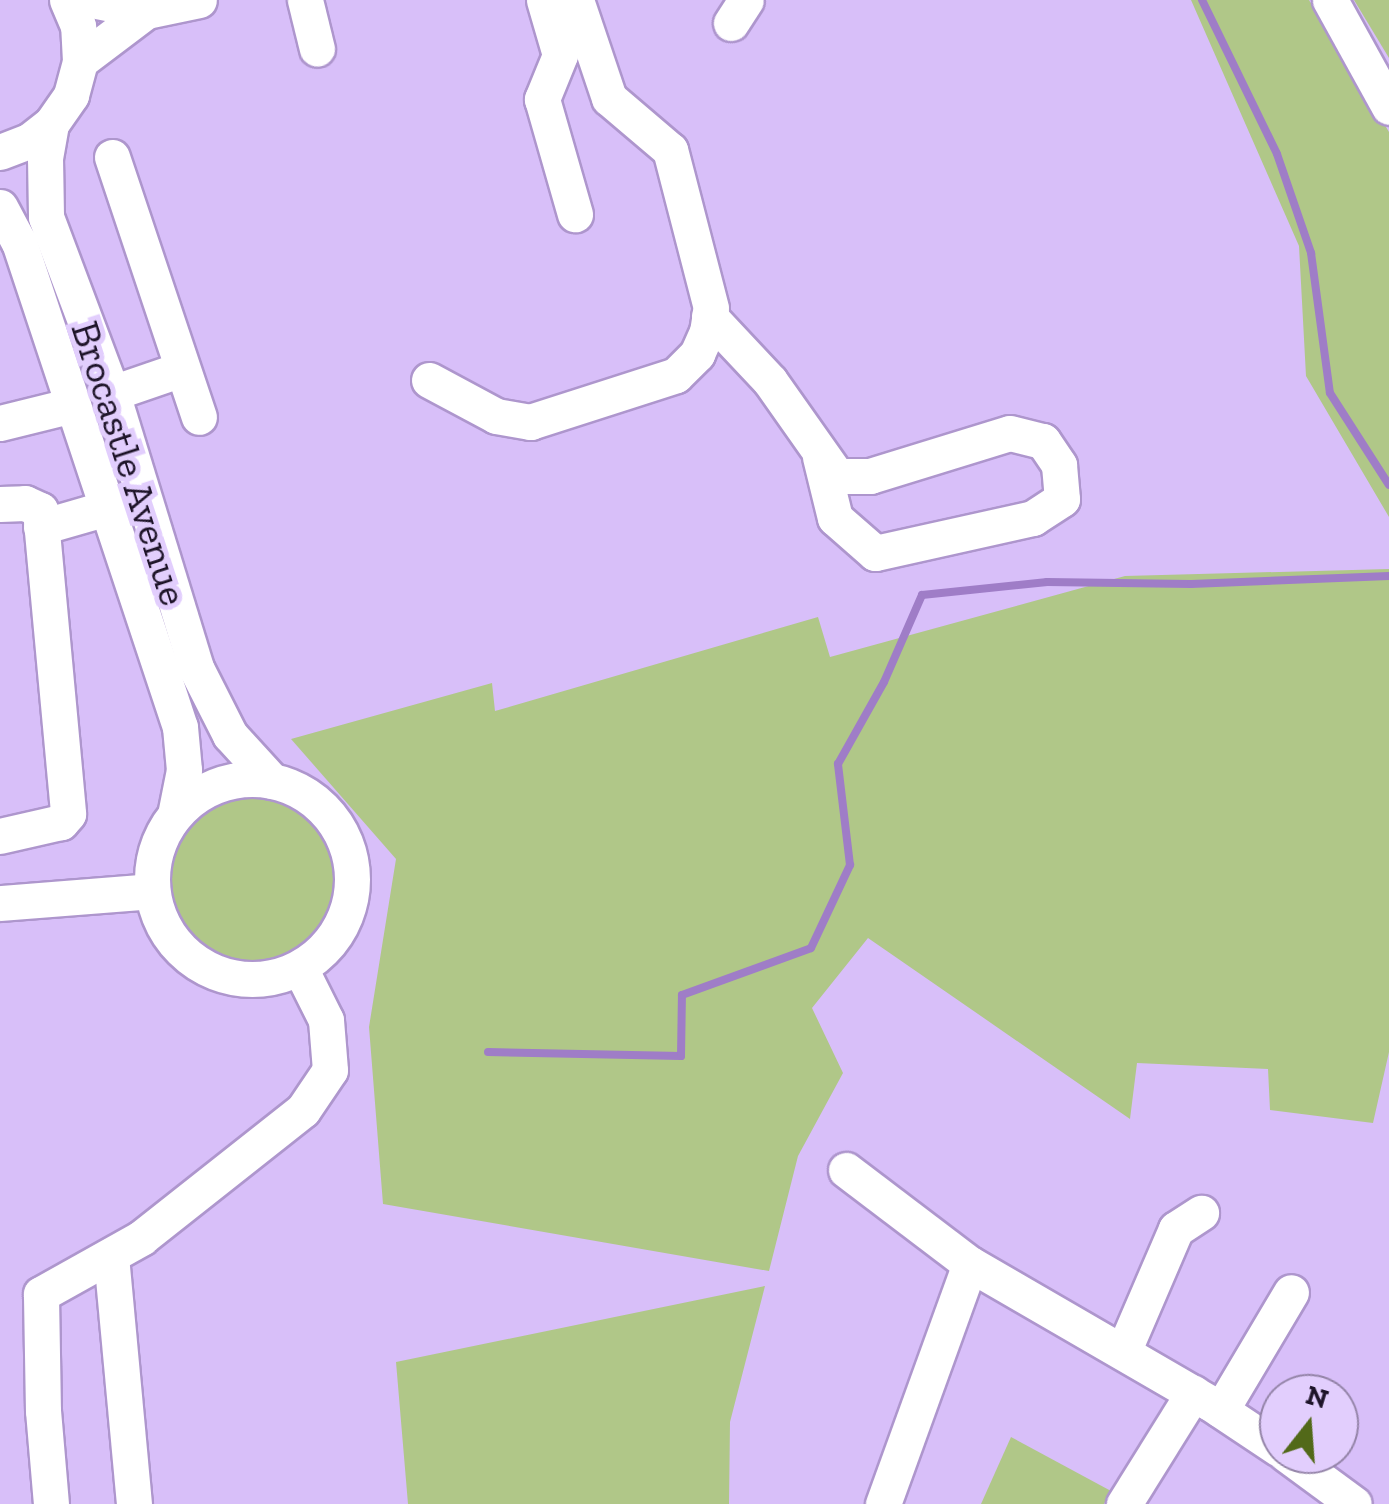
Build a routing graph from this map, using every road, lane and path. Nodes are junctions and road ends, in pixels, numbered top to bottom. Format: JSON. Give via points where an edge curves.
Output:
{"nodes":[{"id":1,"x":68,"y":0,"type":"edge"},
{"id":2,"x":92,"y":0,"type":"edge"},
{"id":3,"x":199,"y":0,"type":"edge"},
{"id":4,"x":305,"y":0,"type":"edge"},
{"id":5,"x":544,"y":0,"type":"edge"},
{"id":6,"x":576,"y":0,"type":"edge"},
{"id":7,"x":1330,"y":0,"type":"edge"},
{"id":8,"x":146,"y":11,"type":"junction"},
{"id":9,"x":317,"y":49,"type":"dead end"},
{"id":10,"x":80,"y":61,"type":"junction"},
{"id":11,"x":1389,"y":107,"type":"edge"},
{"id":12,"x":51,"y":124,"type":"junction"},
{"id":13,"x":0,"y":152,"type":"edge"},
{"id":14,"x":112,"y":157,"type":"dead end"},
{"id":15,"x":0,"y":207,"type":"edge"},
{"id":16,"x":575,"y":214,"type":"dead end"},
{"id":17,"x":710,"y":316,"type":"junction"},
{"id":18,"x":182,"y":370,"type":"junction"},
{"id":19,"x":429,"y":380,"type":"dead end"},
{"id":20,"x":112,"y":393,"type":"junction"},
{"id":21,"x":73,"y":405,"type":"junction"},
{"id":22,"x":199,"y":417,"type":"dead end"},
{"id":23,"x":0,"y":423,"type":"edge"},
{"id":24,"x":820,"y":457,"type":"junction"},
{"id":25,"x":0,"y":504,"type":"edge"},
{"id":26,"x":107,"y":508,"type":"junction"},
{"id":27,"x":41,"y":527,"type":"junction"},
{"id":28,"x":272,"y":781,"type":"junction"},
{"id":29,"x":174,"y":815,"type":"junction"},
{"id":30,"x":0,"y":836,"type":"edge"},
{"id":31,"x":152,"y":891,"type":"junction"},
{"id":32,"x":0,"y":903,"type":"edge"},
{"id":33,"x":300,"y":968,"type":"junction"},
{"id":34,"x":846,"y":1170,"type":"dead end"},
{"id":35,"x":1201,"y":1213,"type":"dead end"},
{"id":36,"x":111,"y":1256,"type":"junction"},
{"id":37,"x":970,"y":1264,"type":"junction"},
{"id":38,"x":1291,"y":1292,"type":"dead end"},
{"id":39,"x":1122,"y":1352,"type":"junction"},
{"id":40,"x":1207,"y":1402,"type":"junction"},
{"id":41,"x":1259,"y":1437,"type":"edge"},
{"id":42,"x":1313,"y":1474,"type":"edge"},
{"id":43,"x":51,"y":1504,"type":"edge"},
{"id":44,"x":134,"y":1504,"type":"edge"},
{"id":45,"x":883,"y":1504,"type":"edge"},
{"id":46,"x":1124,"y":1504,"type":"edge"},
{"id":47,"x":1354,"y":1504,"type":"edge"}],
"edges":[{"from":1,"to":10,"type":"street"},
{"from":2,"to":8,"type":"street"},
{"from":3,"to":8,"type":"street"},
{"from":4,"to":9,"type":"street"},
{"from":5,"to":16,"type":"street","via":[[560,55],[542,99]]},
{"from":6,"to":17,"type":"street","via":[[609,98],[670,150]]},
{"from":7,"to":11,"type":"street"},
{"from":8,"to":10,"type":"street"},
{"from":10,"to":12,"type":"street","via":[[71,95]]},
{"from":12,"to":13,"type":"street"},
{"from":12,"to":20,"type":"street","name":"Brocastle Avenue","via":[[46,216]]},
{"from":14,"to":18,"type":"street"},
{"from":15,"to":21,"type":"street","name":"Brocastle Avenue","via":[[19,242]]},
{"from":17,"to":19,"type":"street","via":[[697,354],[676,375],[530,422],[496,416]]},
{"from":17,"to":24,"type":"street","via":[[770,381]]},
{"from":18,"to":20,"type":"street"},
{"from":18,"to":22,"type":"street"},
{"from":20,"to":28,"type":"street","name":"Brocastle Avenue","via":[[196,668],[230,735]]},
{"from":21,"to":23,"type":"street"},
{"from":21,"to":26,"type":"street","name":"Brocastle Avenue"},
{"from":24,"to":24,"type":"street","via":[[837,476],[870,476],[1010,433],[1043,442],[1059,465],[1062,499],[1033,518],[875,552],[835,518]]},
{"from":25,"to":27,"type":"street","via":[[40,510]]},
{"from":26,"to":27,"type":"street"},
{"from":26,"to":29,"type":"street","name":"Brocastle Avenue","via":[[180,727],[184,770]]},
{"from":27,"to":30,"type":"street","via":[[68,814],[61,822]]},
{"from":28,"to":29,"type":"street","via":[[218,785]]},
{"from":28,"to":33,"type":"street","via":[[320,806],[337,826],[350,864],[349,905],[339,930]]},
{"from":29,"to":31,"type":"street","via":[[156,851]]},
{"from":31,"to":32,"type":"street"},
{"from":31,"to":33,"type":"street","via":[[166,930],[194,961],[246,979]]},
{"from":33,"to":36,"type":"street","via":[[326,1020],[330,1070],[303,1110]]},
{"from":34,"to":37,"type":"street"},
{"from":35,"to":39,"type":"street","via":[[1176,1229]]},
{"from":36,"to":43,"type":"street","via":[[42,1294]]},
{"from":36,"to":44,"type":"street"},
{"from":37,"to":39,"type":"street"},
{"from":37,"to":45,"type":"street"},
{"from":38,"to":40,"type":"street"},
{"from":39,"to":40,"type":"street"},
{"from":40,"to":41,"type":"street"},
{"from":40,"to":46,"type":"street"},
{"from":42,"to":47,"type":"street"}]}
